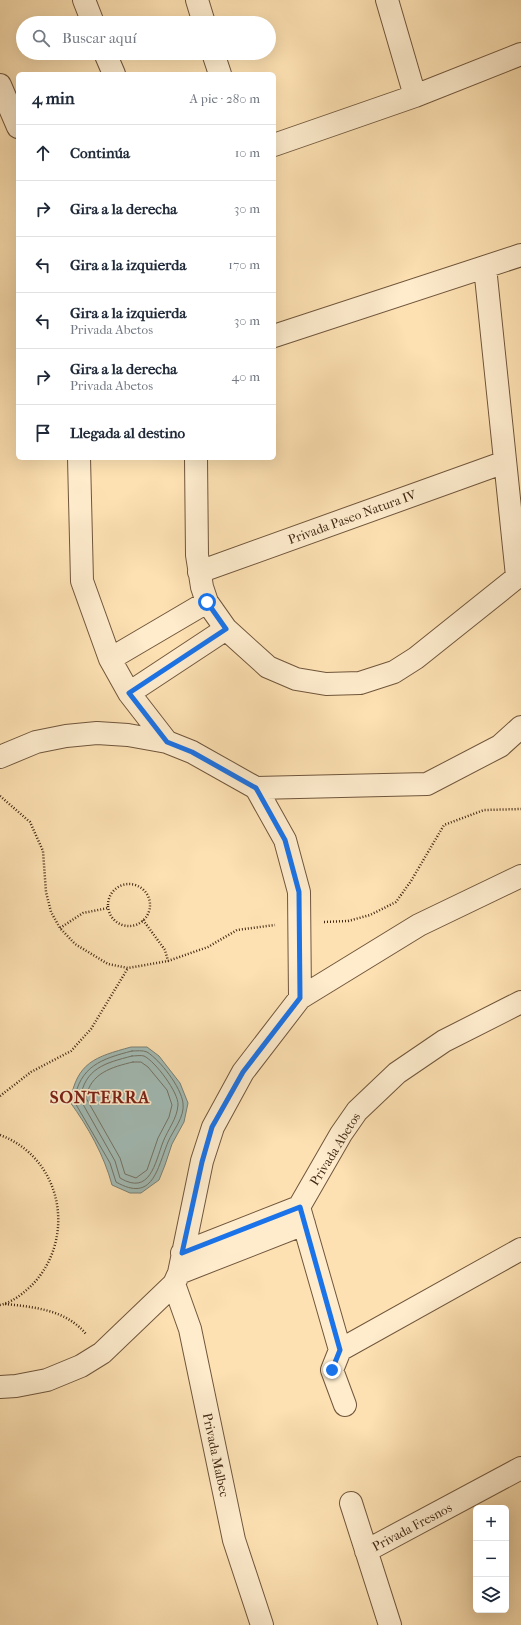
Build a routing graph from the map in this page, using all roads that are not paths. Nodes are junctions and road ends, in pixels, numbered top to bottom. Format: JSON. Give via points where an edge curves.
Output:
{"nodes":[{"id":1,"x":84,"y":0,"type":"edge"},
{"id":2,"x":197,"y":0,"type":"edge"},
{"id":3,"x":387,"y":0,"type":"edge"},
{"id":4,"x":90,"y":16,"type":"edge"},
{"id":5,"x":202,"y":16,"type":"edge"},
{"id":6,"x":521,"y":54,"type":"edge"},
{"id":7,"x":108,"y":60,"type":"edge"},
{"id":8,"x":215,"y":60,"type":"edge"},
{"id":9,"x":113,"y":72,"type":"edge"},
{"id":10,"x":219,"y":72,"type":"edge"},
{"id":11,"x":0,"y":85,"type":"edge"},
{"id":12,"x":415,"y":96,"type":"junction"},
{"id":13,"x":16,"y":122,"type":"edge"},
{"id":14,"x":276,"y":144,"type":"edge"},
{"id":15,"x":521,"y":255,"type":"edge"},
{"id":16,"x":485,"y":266,"type":"junction"},
{"id":17,"x":276,"y":335,"type":"edge"},
{"id":18,"x":80,"y":460,"type":"edge"},
{"id":19,"x":196,"y":460,"type":"edge"},
{"id":20,"x":505,"y":462,"type":"junction"},
{"id":21,"x":199,"y":572,"type":"junction"},
{"id":22,"x":519,"y":575,"type":"edge"},
{"id":23,"x":207,"y":602,"type":"junction"},
{"id":24,"x":226,"y":629,"type":"junction"},
{"id":25,"x":110,"y":659,"type":"junction"},
{"id":26,"x":129,"y":693,"type":"junction"},
{"id":27,"x":521,"y":727,"type":"edge"},
{"id":28,"x":167,"y":742,"type":"junction"},
{"id":29,"x":0,"y":757,"type":"edge"},
{"id":30,"x":256,"y":788,"type":"junction"},
{"id":31,"x":521,"y":876,"type":"edge"},
{"id":32,"x":300,"y":998,"type":"junction"},
{"id":33,"x":521,"y":1002,"type":"edge"},
{"id":34,"x":302,"y":1216,"type":"junction"},
{"id":35,"x":521,"y":1249,"type":"edge"},
{"id":36,"x":178,"y":1270,"type":"junction"},
{"id":37,"x":340,"y":1350,"type":"junction"},
{"id":38,"x":0,"y":1387,"type":"edge"},
{"id":39,"x":345,"y":1405,"type":"dead end"},
{"id":40,"x":521,"y":1468,"type":"edge"},
{"id":41,"x":352,"y":1503,"type":"dead end"},
{"id":42,"x":366,"y":1551,"type":"junction"},
{"id":43,"x":384,"y":1623,"type":"edge"},
{"id":44,"x":262,"y":1625,"type":"edge"}],
"edges":[{"from":1,"to":4,"type":"street"},
{"from":2,"to":5,"type":"street"},
{"from":3,"to":12,"type":"street"},
{"from":6,"to":12,"type":"street"},
{"from":7,"to":9,"type":"street"},
{"from":8,"to":10,"type":"street"},
{"from":11,"to":13,"type":"street"},
{"from":12,"to":14,"type":"street"},
{"from":15,"to":16,"type":"street"},
{"from":16,"to":17,"type":"street"},
{"from":16,"to":20,"type":"street"},
{"from":18,"to":25,"type":"street","via":[[82,581]]},
{"from":19,"to":21,"type":"street"},
{"from":20,"to":21,"type":"street","name":"Privada Paseo Natura IV"},
{"from":20,"to":22,"type":"street"},
{"from":21,"to":23,"type":"street"},
{"from":22,"to":24,"type":"street","via":[[416,658],[394,672],[360,683],[326,684],[296,679],[268,667]]},
{"from":23,"to":24,"type":"street"},
{"from":23,"to":25,"type":"street"},
{"from":24,"to":26,"type":"street"},
{"from":25,"to":26,"type":"street"},
{"from":26,"to":28,"type":"street"},
{"from":27,"to":30,"type":"street","via":[[500,746],[427,784]]},
{"from":28,"to":29,"type":"street","via":[[97,733],[36,742]]},
{"from":28,"to":30,"type":"street","via":[[192,752]]},
{"from":30,"to":32,"type":"street","via":[[285,840],[299,892]]},
{"from":31,"to":32,"type":"street","via":[[419,925]]},
{"from":32,"to":36,"type":"street","via":[[243,1072],[212,1127]]},
{"from":33,"to":34,"type":"street","name":"Privada Abetos","via":[[444,1041],[397,1073],[357,1111],[340,1134]]},
{"from":34,"to":36,"type":"street"},
{"from":34,"to":37,"type":"street"},
{"from":35,"to":37,"type":"street"},
{"from":36,"to":38,"type":"street","via":[[102,1353],[47,1380]]},
{"from":36,"to":44,"type":"street","name":"Privada Malbec","via":[[234,1540]]},
{"from":37,"to":39,"type":"street","via":[[332,1370]]},
{"from":40,"to":42,"type":"street","name":"Privada Fresnos"},
{"from":41,"to":42,"type":"street","name":"Privada Fresnos"},
{"from":42,"to":43,"type":"street","name":"Privada Fresnos"}]}
